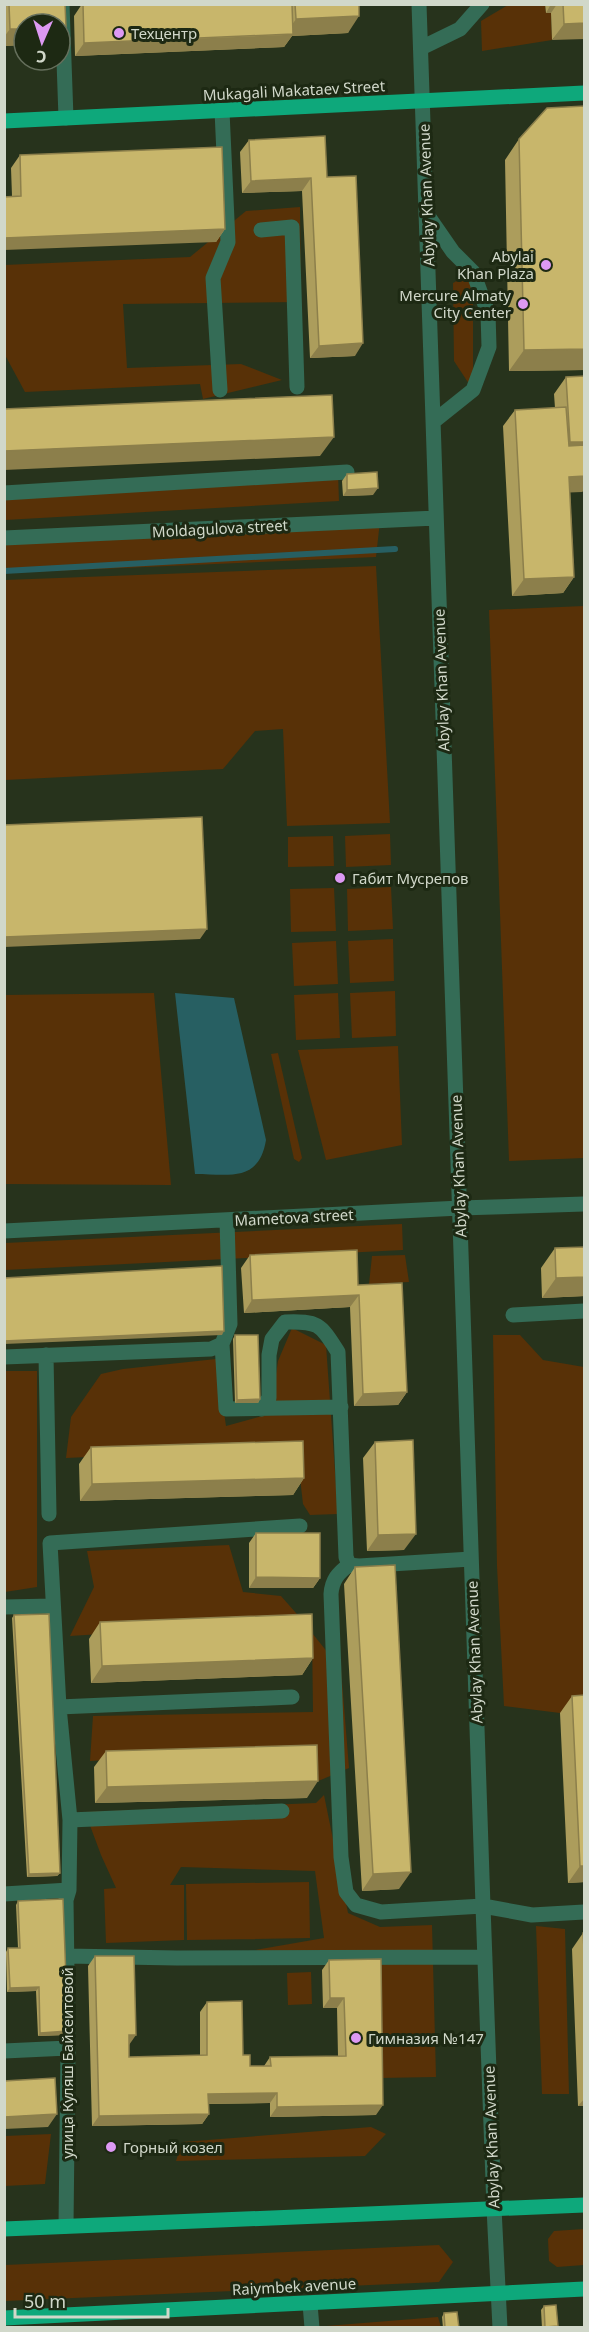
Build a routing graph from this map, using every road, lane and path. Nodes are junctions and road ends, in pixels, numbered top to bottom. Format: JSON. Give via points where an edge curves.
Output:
{"nodes":[{"id":1,"x":62,"y":4,"type":"edge"},
{"id":2,"x":419,"y":4,"type":"edge"},
{"id":3,"x":482,"y":4,"type":"edge"},
{"id":4,"x":420,"y":48,"type":"junction"},
{"id":5,"x":585,"y":93,"type":"edge"},
{"id":6,"x":423,"y":102,"type":"junction"},
{"id":7,"x":222,"y":111,"type":"junction"},
{"id":8,"x":66,"y":118,"type":"junction"},
{"id":9,"x":4,"y":121,"type":"edge"},
{"id":10,"x":426,"y":213,"type":"junction"},
{"id":11,"x":261,"y":230,"type":"dead end"},
{"id":12,"x":297,"y":387,"type":"dead end"},
{"id":13,"x":220,"y":390,"type":"dead end"},
{"id":14,"x":433,"y":422,"type":"junction"},
{"id":15,"x":347,"y":472,"type":"edge"},
{"id":16,"x":4,"y":493,"type":"edge"},
{"id":17,"x":436,"y":518,"type":"junction"},
{"id":18,"x":4,"y":538,"type":"edge"},
{"id":19,"x":585,"y":1204,"type":"edge"},
{"id":20,"x":459,"y":1208,"type":"junction"},
{"id":21,"x":227,"y":1220,"type":"junction"},
{"id":22,"x":4,"y":1231,"type":"edge"},
{"id":23,"x":585,"y":1311,"type":"edge"},
{"id":24,"x":513,"y":1315,"type":"dead end"},
{"id":25,"x":222,"y":1344,"type":"junction"},
{"id":26,"x":46,"y":1355,"type":"junction"},
{"id":27,"x":4,"y":1358,"type":"edge"},
{"id":28,"x":341,"y":1407,"type":"junction"},
{"id":29,"x":261,"y":1408,"type":"junction"},
{"id":30,"x":49,"y":1514,"type":"dead end"},
{"id":31,"x":300,"y":1527,"type":"dead end"},
{"id":32,"x":471,"y":1558,"type":"junction"},
{"id":33,"x":350,"y":1565,"type":"junction"},
{"id":34,"x":53,"y":1606,"type":"junction"},
{"id":35,"x":4,"y":1607,"type":"edge"},
{"id":36,"x":292,"y":1696,"type":"dead end"},
{"id":37,"x":59,"y":1707,"type":"junction"},
{"id":38,"x":282,"y":1811,"type":"dead end"},
{"id":39,"x":70,"y":1820,"type":"junction"},
{"id":40,"x":4,"y":1887,"type":"edge"},
{"id":41,"x":5,"y":1894,"type":"edge"},
{"id":42,"x":68,"y":1894,"type":"junction"},
{"id":43,"x":483,"y":1906,"type":"junction"},
{"id":44,"x":585,"y":1912,"type":"edge"},
{"id":45,"x":67,"y":1956,"type":"junction"},
{"id":46,"x":485,"y":1957,"type":"junction"},
{"id":47,"x":68,"y":2048,"type":"junction"},
{"id":48,"x":4,"y":2051,"type":"edge"},
{"id":49,"x":585,"y":2205,"type":"edge"},
{"id":50,"x":494,"y":2208,"type":"junction"},
{"id":51,"x":66,"y":2226,"type":"junction"},
{"id":52,"x":4,"y":2229,"type":"edge"},
{"id":53,"x":585,"y":2289,"type":"edge"},
{"id":54,"x":498,"y":2294,"type":"junction"},
{"id":55,"x":310,"y":2304,"type":"junction"},
{"id":56,"x":4,"y":2318,"type":"edge"},
{"id":57,"x":312,"y":2328,"type":"edge"},
{"id":58,"x":500,"y":2328,"type":"edge"}],
"edges":[{"from":1,"to":8,"type":"street"},
{"from":2,"to":4,"type":"street","name":"Abylay Khan Avenue"},
{"from":3,"to":4,"type":"street","via":[[460,29]]},
{"from":4,"to":6,"type":"street","name":"Abylay Khan Avenue"},
{"from":5,"to":6,"type":"main road","name":"Mukagali Makataev Street"},
{"from":6,"to":7,"type":"main road","name":"Mukagali Makataev Street"},
{"from":6,"to":10,"type":"street","name":"Abylay Khan Avenue"},
{"from":7,"to":8,"type":"main road","name":"Mukagali Makataev Street"},
{"from":7,"to":13,"type":"street","via":[[228,242],[213,278]]},
{"from":8,"to":9,"type":"main road","name":"Mukagali Makataev Street"},
{"from":10,"to":14,"type":"street","name":"Abylay Khan Avenue"},
{"from":10,"to":14,"type":"street","via":[[453,252],[473,272],[488,313],[489,347],[473,390]]},
{"from":11,"to":12,"type":"street","via":[[291,227]]},
{"from":14,"to":17,"type":"street","name":"Abylay Khan Avenue"},
{"from":15,"to":16,"type":"street"},
{"from":17,"to":18,"type":"street","name":"Moldagulova street"},
{"from":17,"to":20,"type":"street","name":"Abylay Khan Avenue"},
{"from":19,"to":20,"type":"street","name":"Mametovа street"},
{"from":20,"to":21,"type":"street","name":"Mametovа street"},
{"from":20,"to":32,"type":"street","name":"Abylay Khan Avenue"},
{"from":21,"to":22,"type":"street","name":"Mametovа street"},
{"from":21,"to":25,"type":"street","via":[[230,1324]]},
{"from":23,"to":24,"type":"street"},
{"from":25,"to":26,"type":"street","via":[[211,1349]]},
{"from":25,"to":29,"type":"street","via":[[226,1409]]},
{"from":26,"to":27,"type":"street"},
{"from":26,"to":30,"type":"street"},
{"from":28,"to":29,"type":"street"},
{"from":28,"to":29,"type":"street","via":[[338,1352],[325,1332],[310,1321],[285,1322],[272,1339],[268,1355],[269,1398]]},
{"from":28,"to":33,"type":"street","via":[[346,1557]]},
{"from":31,"to":34,"type":"street","name":"улица Куляш Байсеитовой","via":[[50,1543]]},
{"from":32,"to":33,"type":"street"},
{"from":32,"to":43,"type":"street","name":"Abylay Khan Avenue"},
{"from":33,"to":43,"type":"street","via":[[330,1576],[341,1857],[346,1892],[356,1905],[381,1912]]},
{"from":34,"to":35,"type":"street"},
{"from":34,"to":37,"type":"street","name":"улица Куляш Байсеитовой"},
{"from":36,"to":37,"type":"street"},
{"from":37,"to":39,"type":"street","name":"улица Куляш Байсеитовой"},
{"from":38,"to":39,"type":"street"},
{"from":39,"to":42,"type":"street","name":"улица Куляш Байсеитовой"},
{"from":40,"to":41,"type":"street"},
{"from":41,"to":42,"type":"street"},
{"from":42,"to":45,"type":"street","name":"улица Куляш Байсеитовой"},
{"from":43,"to":44,"type":"street","via":[[532,1915]]},
{"from":43,"to":46,"type":"street","name":"Abylay Khan Avenue"},
{"from":45,"to":46,"type":"street"},
{"from":45,"to":47,"type":"street","name":"улица Куляш Байсеитовой"},
{"from":46,"to":50,"type":"street","name":"Abylay Khan Avenue"},
{"from":47,"to":48,"type":"street"},
{"from":47,"to":51,"type":"street","name":"улица Куляш Байсеитовой"},
{"from":49,"to":50,"type":"main road"},
{"from":50,"to":51,"type":"main road"},
{"from":50,"to":54,"type":"street","name":"Abylay Khan Avenue"},
{"from":51,"to":52,"type":"main road"},
{"from":53,"to":54,"type":"main road","name":"Raiymbek avenue"},
{"from":54,"to":55,"type":"main road","name":"Raiymbek avenue"},
{"from":54,"to":58,"type":"street","name":"Abylay Khan Avenue"},
{"from":55,"to":56,"type":"main road","name":"Raiymbek avenue"},
{"from":55,"to":57,"type":"street"}]}
